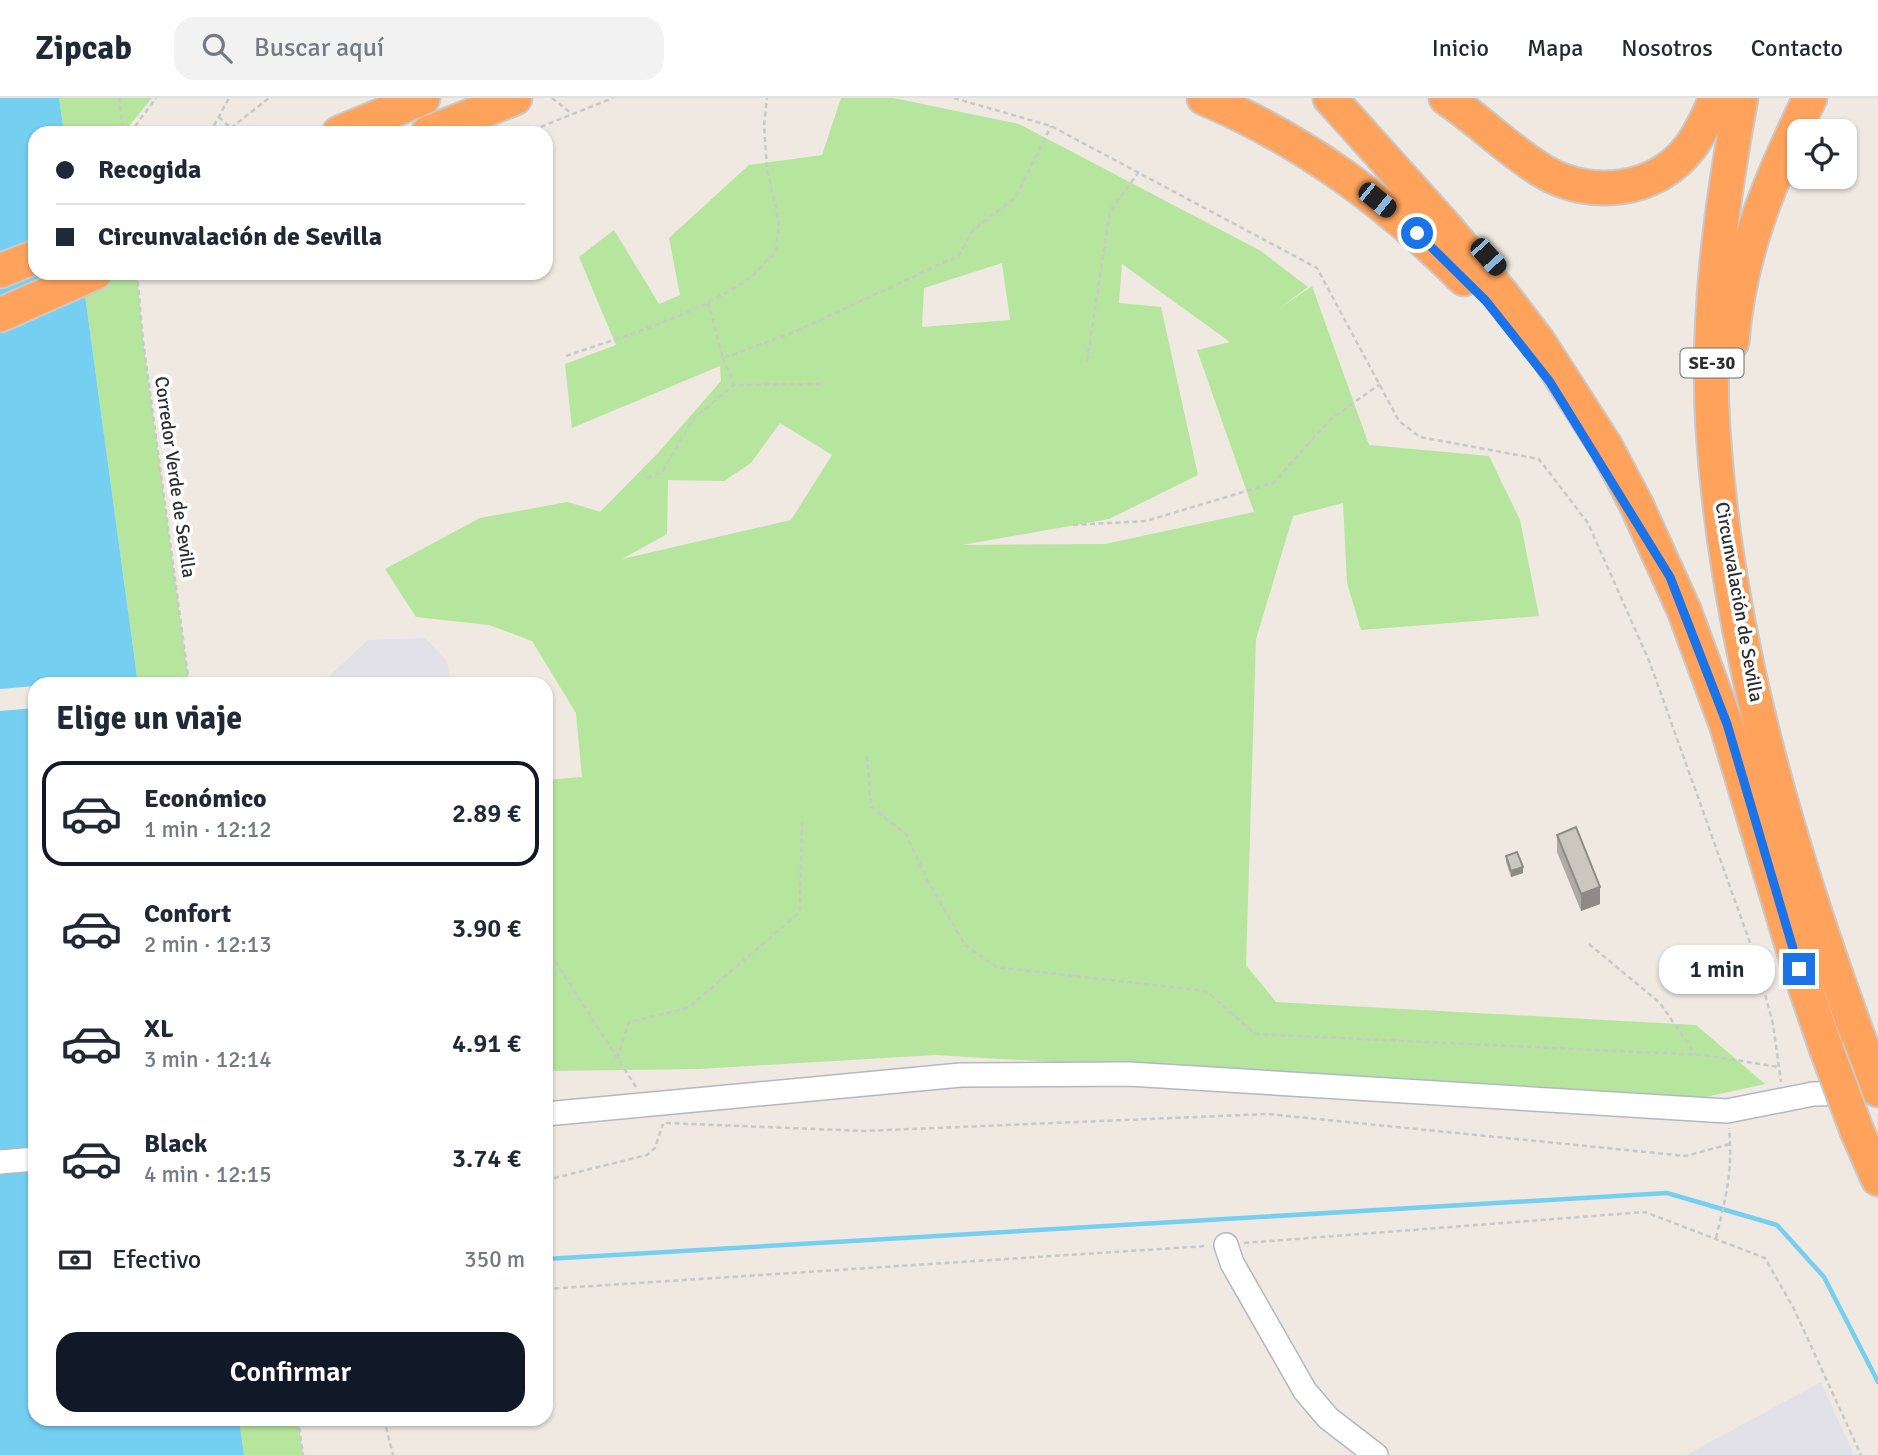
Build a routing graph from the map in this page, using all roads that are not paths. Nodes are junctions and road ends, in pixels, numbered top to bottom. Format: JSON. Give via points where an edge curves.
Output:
{"nodes":[{"id":1,"x":422,"y":98,"type":"edge"},
{"id":2,"x":515,"y":98,"type":"edge"},
{"id":3,"x":1204,"y":98,"type":"edge"},
{"id":4,"x":1329,"y":98,"type":"edge"},
{"id":5,"x":1347,"y":98,"type":"edge"},
{"id":6,"x":1446,"y":98,"type":"edge"},
{"id":7,"x":1716,"y":98,"type":"edge"},
{"id":8,"x":1741,"y":98,"type":"edge"},
{"id":9,"x":1810,"y":98,"type":"edge"},
{"id":10,"x":356,"y":126,"type":"edge"},
{"id":11,"x":445,"y":126,"type":"edge"},
{"id":12,"x":28,"y":260,"type":"edge"},
{"id":13,"x":0,"y":271,"type":"edge"},
{"id":14,"x":79,"y":280,"type":"edge"},
{"id":15,"x":0,"y":315,"type":"edge"},
{"id":16,"x":1670,"y":577,"type":"junction"},
{"id":17,"x":1740,"y":628,"type":"junction"},
{"id":18,"x":1727,"y":724,"type":"junction"},
{"id":19,"x":1878,"y":1091,"type":"edge"},
{"id":20,"x":553,"y":1113,"type":"edge"},
{"id":21,"x":28,"y":1160,"type":"edge"},
{"id":22,"x":0,"y":1162,"type":"edge"},
{"id":23,"x":1878,"y":1179,"type":"edge"},
{"id":24,"x":1226,"y":1245,"type":"road end"},
{"id":25,"x":1376,"y":1455,"type":"edge"}],
"edges":[{"from":1,"to":10,"type":"highway"},
{"from":2,"to":11,"type":"highway"},
{"from":3,"to":16,"type":"highway","via":[[1237,112],[1357,184],[1417,233],[1486,301],[1550,382]]},
{"from":4,"to":16,"type":"highway","name":"Circunvalación de Sevilla","via":[[1452,235],[1538,341],[1606,447]]},
{"from":5,"to":18,"type":"highway","via":[[1506,277],[1606,420],[1656,515],[1698,612],[1713,655]]},
{"from":6,"to":7,"type":"highway","via":[[1542,170],[1576,185],[1616,189],[1648,180],[1676,162],[1702,129]]},
{"from":8,"to":17,"type":"highway","name":"Circunvalación de Sevilla","number":"SE-30","via":[[1718,240],[1712,344],[1713,428],[1723,533]]},
{"from":9,"to":17,"type":"highway","via":[[1756,222],[1734,321],[1730,429]]},
{"from":12,"to":13,"type":"highway"},
{"from":14,"to":15,"type":"highway"},
{"from":16,"to":18,"type":"highway","name":"Circunvalación de Sevilla"},
{"from":17,"to":19,"type":"highway","name":"Circunvalación de Sevilla","number":"SE-30","via":[[1790,828]]},
{"from":18,"to":23,"type":"highway","name":"Circunvalación de Sevilla","bridge":true,"via":[[1826,1048]]},
{"from":19,"to":20,"type":"street","via":[[1813,1094],[1727,1116],[1129,1074],[961,1075]]},
{"from":21,"to":22,"type":"street"},
{"from":24,"to":25,"type":"street","via":[[1305,1391],[1328,1418]]}]}
